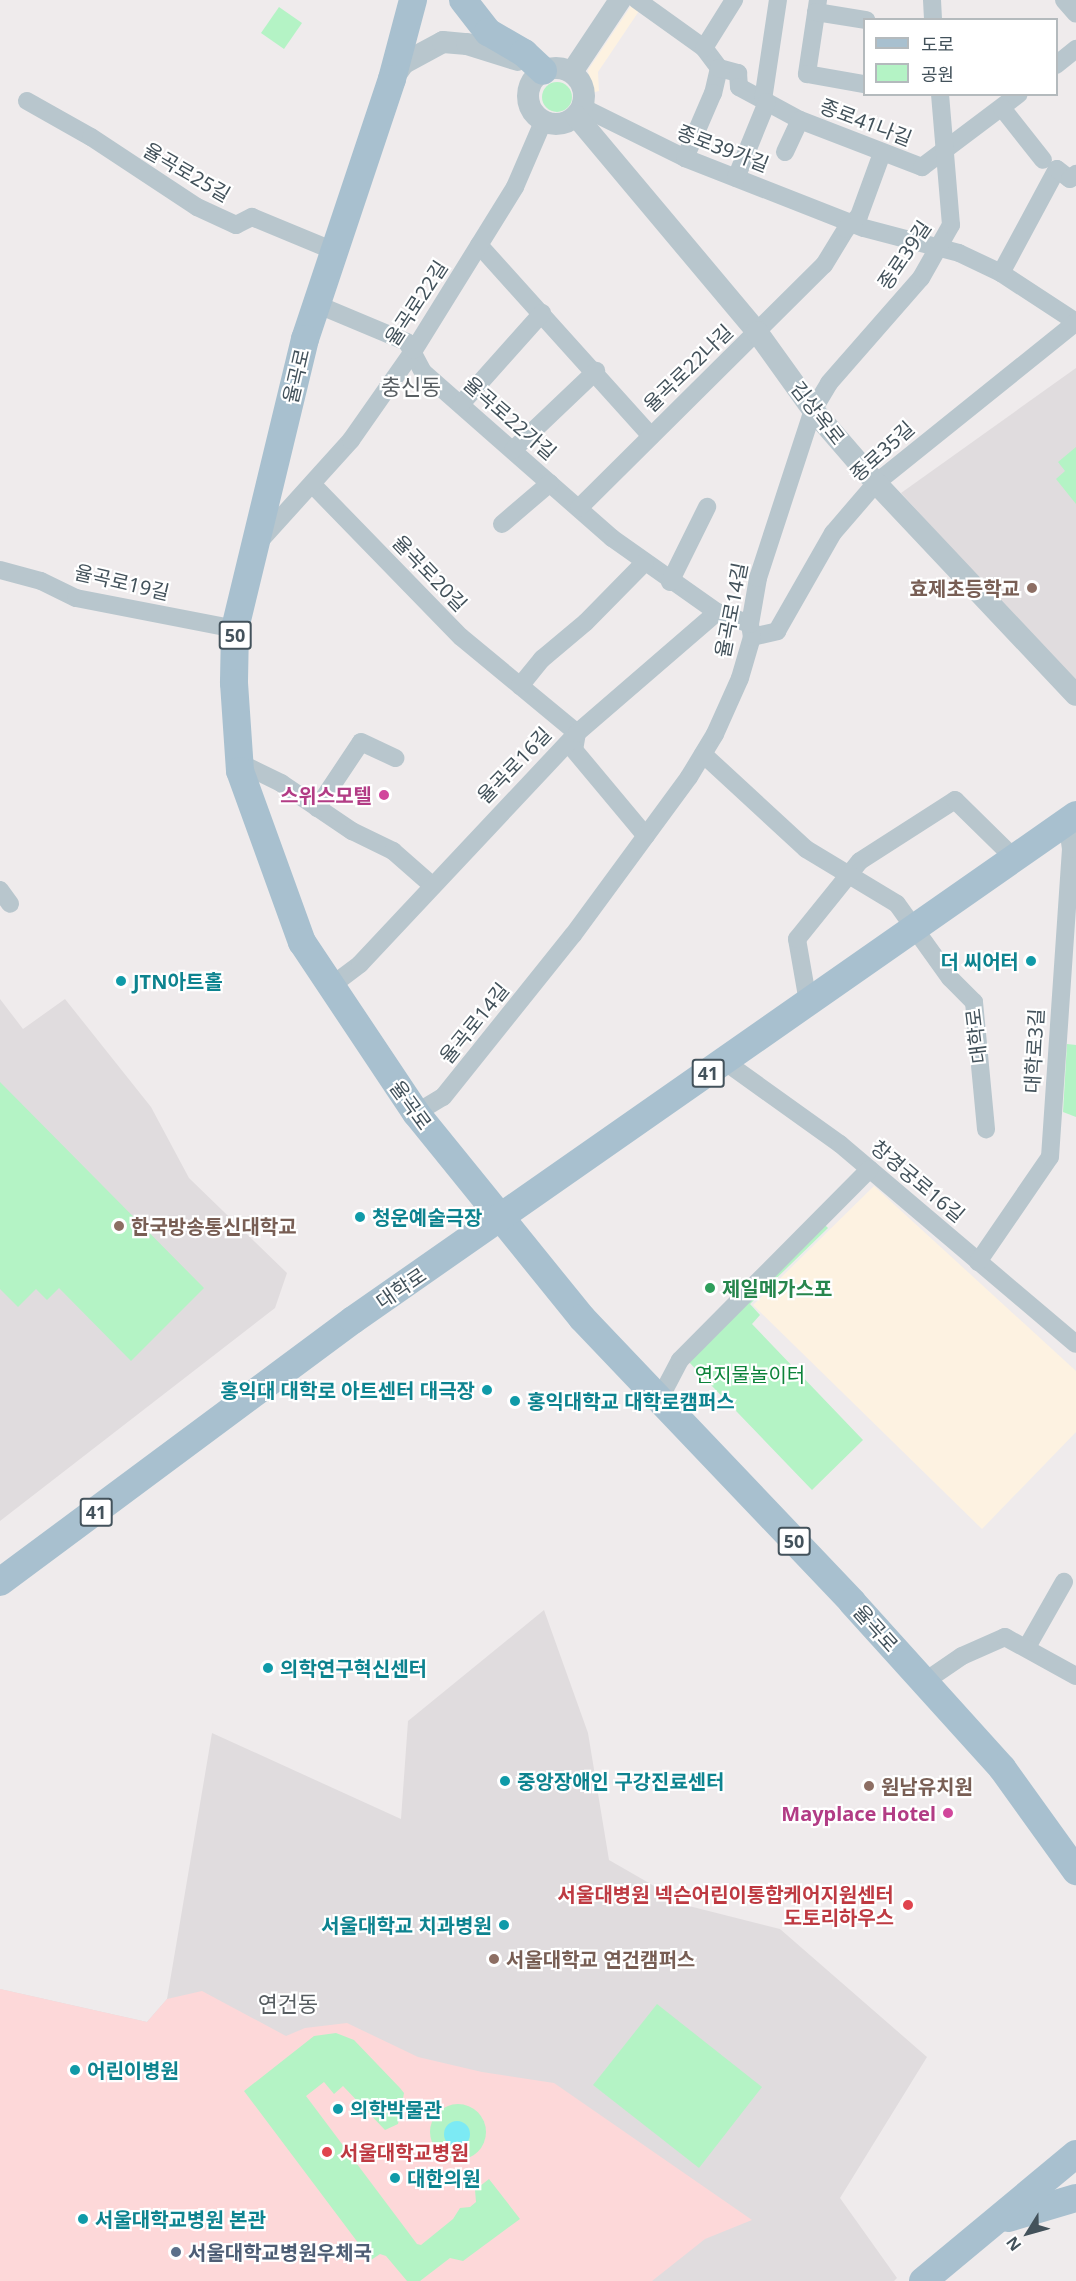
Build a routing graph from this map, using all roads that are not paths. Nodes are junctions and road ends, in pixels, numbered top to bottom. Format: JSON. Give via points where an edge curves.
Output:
{"nodes":[{"id":1,"x":413,"y":0,"type":"edge"},
{"id":2,"x":463,"y":0,"type":"edge"},
{"id":3,"x":620,"y":0,"type":"edge"},
{"id":4,"x":637,"y":0,"type":"edge"},
{"id":5,"x":734,"y":0,"type":"edge"},
{"id":6,"x":778,"y":0,"type":"edge"},
{"id":7,"x":932,"y":0,"type":"edge"},
{"id":8,"x":1064,"y":0,"type":"edge"},
{"id":9,"x":817,"y":6,"type":"edge"},
{"id":10,"x":1076,"y":14,"type":"edge"},
{"id":11,"x":933,"y":18,"type":"edge"},
{"id":12,"x":863,"y":19,"type":"edge"},
{"id":13,"x":704,"y":48,"type":"junction"},
{"id":14,"x":1076,"y":49,"type":"edge"},
{"id":15,"x":1058,"y":63,"type":"edge"},
{"id":16,"x":719,"y":68,"type":"junction"},
{"id":17,"x":572,"y":72,"type":"junction"},
{"id":18,"x":539,"y":73,"type":"junction"},
{"id":19,"x":392,"y":79,"type":"junction"},
{"id":20,"x":863,"y":84,"type":"edge"},
{"id":21,"x":937,"y":96,"type":"edge"},
{"id":22,"x":1017,"y":96,"type":"edge"},
{"id":23,"x":27,"y":101,"type":"dead end"},
{"id":24,"x":765,"y":101,"type":"junction"},
{"id":25,"x":1002,"y":108,"type":"junction"},
{"id":26,"x":579,"y":111,"type":"junction"},
{"id":27,"x":800,"y":120,"type":"junction"},
{"id":28,"x":543,"y":122,"type":"junction"},
{"id":29,"x":945,"y":149,"type":"junction"},
{"id":30,"x":785,"y":152,"type":"dead end"},
{"id":31,"x":882,"y":153,"type":"junction"},
{"id":32,"x":685,"y":159,"type":"junction"},
{"id":33,"x":1043,"y":160,"type":"dead end"},
{"id":34,"x":1076,"y":174,"type":"edge"},
{"id":35,"x":736,"y":178,"type":"junction"},
{"id":36,"x":852,"y":223,"type":"junction"},
{"id":37,"x":479,"y":245,"type":"junction"},
{"id":38,"x":941,"y":248,"type":"junction"},
{"id":39,"x":334,"y":251,"type":"junction"},
{"id":40,"x":1001,"y":273,"type":"junction"},
{"id":41,"x":316,"y":304,"type":"junction"},
{"id":42,"x":542,"y":313,"type":"junction"},
{"id":43,"x":1076,"y":322,"type":"edge"},
{"id":44,"x":757,"y":332,"type":"junction"},
{"id":45,"x":414,"y":350,"type":"junction"},
{"id":46,"x":596,"y":371,"type":"junction"},
{"id":47,"x":461,"y":404,"type":"junction"},
{"id":48,"x":813,"y":410,"type":"junction"},
{"id":49,"x":651,"y":436,"type":"junction"},
{"id":50,"x":513,"y":450,"type":"junction"},
{"id":51,"x":550,"y":483,"type":"junction"},
{"id":52,"x":876,"y":483,"type":"junction"},
{"id":53,"x":313,"y":485,"type":"junction"},
{"id":54,"x":707,"y":507,"type":"dead end"},
{"id":55,"x":579,"y":508,"type":"junction"},
{"id":56,"x":502,"y":525,"type":"dead end"},
{"id":57,"x":255,"y":547,"type":"junction"},
{"id":58,"x":645,"y":562,"type":"junction"},
{"id":59,"x":0,"y":570,"type":"edge"},
{"id":60,"x":670,"y":582,"type":"junction"},
{"id":61,"x":717,"y":612,"type":"junction"},
{"id":62,"x":235,"y":629,"type":"junction"},
{"id":63,"x":751,"y":630,"type":"junction"},
{"id":64,"x":520,"y":686,"type":"junction"},
{"id":65,"x":1076,"y":695,"type":"edge"},
{"id":66,"x":577,"y":734,"type":"junction"},
{"id":67,"x":703,"y":754,"type":"junction"},
{"id":68,"x":395,"y":758,"type":"dead end"},
{"id":69,"x":240,"y":763,"type":"junction"},
{"id":70,"x":317,"y":808,"type":"junction"},
{"id":71,"x":1072,"y":818,"type":"edge"},
{"id":72,"x":646,"y":836,"type":"junction"},
{"id":73,"x":1014,"y":858,"type":"junction"},
{"id":74,"x":848,"y":875,"type":"junction"},
{"id":75,"x":433,"y":886,"type":"junction"},
{"id":76,"x":915,"y":927,"type":"junction"},
{"id":77,"x":331,"y":986,"type":"junction"},
{"id":78,"x":808,"y":1002,"type":"junction"},
{"id":79,"x":724,"y":1061,"type":"junction"},
{"id":80,"x":416,"y":1113,"type":"junction"},
{"id":81,"x":986,"y":1129,"type":"dead end"},
{"id":82,"x":870,"y":1169,"type":"junction"},
{"id":83,"x":501,"y":1220,"type":"junction"},
{"id":84,"x":978,"y":1262,"type":"junction"},
{"id":85,"x":1076,"y":1344,"type":"edge"},
{"id":86,"x":659,"y":1400,"type":"junction"},
{"id":87,"x":0,"y":1582,"type":"edge"},
{"id":88,"x":1064,"y":1582,"type":"dead end"},
{"id":89,"x":1027,"y":1647,"type":"junction"},
{"id":90,"x":1076,"y":1676,"type":"edge"},
{"id":91,"x":924,"y":1682,"type":"junction"},
{"id":92,"x":1076,"y":1871,"type":"edge"},
{"id":93,"x":1076,"y":2154,"type":"edge"},
{"id":94,"x":1076,"y":2198,"type":"edge"},
{"id":95,"x":1000,"y":2220,"type":"junction"},
{"id":96,"x":923,"y":2281,"type":"edge"},
{"id":97,"x":954,"y":2281,"type":"edge"}],
"edges":[{"from":1,"to":19,"type":"main road","name":"율곡로","number":"50"},
{"from":2,"to":18,"type":"main road","via":[[488,32],[524,53]]},
{"from":3,"to":17,"type":"street"},
{"from":4,"to":13,"type":"street","name":"종로41나길"},
{"from":5,"to":13,"type":"street"},
{"from":6,"to":24,"type":"street"},
{"from":7,"to":11,"type":"street"},
{"from":8,"to":10,"type":"street"},
{"from":9,"to":12,"type":"street"},
{"from":9,"to":20,"type":"street","via":[[807,74]]},
{"from":13,"to":16,"type":"street","name":"종로41나길"},
{"from":14,"to":15,"type":"street"},
{"from":16,"to":24,"type":"street","name":"종로41나길","via":[[738,73],[739,87]]},
{"from":16,"to":32,"type":"street","via":[[714,93]]},
{"from":17,"to":18,"type":"street","via":[[557,67]]},
{"from":17,"to":26,"type":"street","via":[[584,94]]},
{"from":18,"to":19,"type":"street","via":[[492,50],[442,42],[404,63]]},
{"from":18,"to":28,"type":"street","via":[[528,98],[533,112]]},
{"from":19,"to":39,"type":"main road","name":"율곡로","number":"50"},
{"from":21,"to":29,"type":"street","name":"종로39길"},
{"from":22,"to":25,"type":"street"},
{"from":23,"to":39,"type":"street","name":"율곡로25길","via":[[91,137],[197,207],[236,225],[252,217]]},
{"from":24,"to":27,"type":"street","name":"종로41나길"},
{"from":24,"to":35,"type":"street"},
{"from":25,"to":29,"type":"street"},
{"from":25,"to":33,"type":"street"},
{"from":26,"to":28,"type":"street","via":[[556,125]]},
{"from":26,"to":32,"type":"street","name":"종로39가길"},
{"from":26,"to":44,"type":"street","name":"김상옥로"},
{"from":27,"to":30,"type":"street","name":"종로41나길"},
{"from":27,"to":31,"type":"street","name":"종로41나길"},
{"from":28,"to":37,"type":"street","name":"율곡로22길","via":[[515,187]]},
{"from":29,"to":31,"type":"street","name":"종로41나길","via":[[922,167]]},
{"from":29,"to":38,"type":"street","name":"종로39길","via":[[951,225]]},
{"from":31,"to":36,"type":"street","via":[[859,216]]},
{"from":32,"to":35,"type":"street","name":"종로39가길"},
{"from":34,"to":40,"type":"street","via":[[1070,179],[1056,169]]},
{"from":35,"to":36,"type":"street","name":"종로39가길"},
{"from":36,"to":38,"type":"street","name":"종로39가길"},
{"from":36,"to":44,"type":"street","via":[[824,265]]},
{"from":37,"to":42,"type":"street","name":"율곡로22나길"},
{"from":37,"to":45,"type":"street","name":"율곡로22길"},
{"from":38,"to":40,"type":"street","name":"종로35길"},
{"from":38,"to":48,"type":"street","name":"종로39길","via":[[921,278],[829,383]]},
{"from":39,"to":41,"type":"main road","name":"율곡로","number":"50"},
{"from":40,"to":43,"type":"street","name":"종로35길"},
{"from":41,"to":45,"type":"street","via":[[407,342]]},
{"from":41,"to":57,"type":"main road","name":"율곡로","number":"50"},
{"from":42,"to":46,"type":"street","name":"율곡로22나길"},
{"from":42,"to":47,"type":"street"},
{"from":43,"to":52,"type":"street","name":"종로35길"},
{"from":44,"to":48,"type":"street","name":"김상옥로"},
{"from":44,"to":49,"type":"street","name":"율곡로22나길"},
{"from":45,"to":47,"type":"street","name":"율곡로22가길","via":[[423,372]]},
{"from":45,"to":53,"type":"street","name":"율곡로22길","via":[[351,440]]},
{"from":46,"to":49,"type":"street","name":"율곡로22나길"},
{"from":46,"to":50,"type":"street"},
{"from":47,"to":50,"type":"street","name":"율곡로22가길"},
{"from":48,"to":52,"type":"street","name":"김상옥로"},
{"from":48,"to":63,"type":"street","name":"율곡로14길","via":[[758,578]]},
{"from":49,"to":55,"type":"street","name":"율곡로22나길"},
{"from":50,"to":51,"type":"street","name":"율곡로22가길"},
{"from":51,"to":55,"type":"street","name":"율곡로22가길"},
{"from":51,"to":56,"type":"street"},
{"from":52,"to":63,"type":"street","name":"종로35길","via":[[833,533],[777,631]]},
{"from":52,"to":65,"type":"street","name":"김상옥로"},
{"from":53,"to":57,"type":"street","name":"율곡로22길"},
{"from":53,"to":64,"type":"street","name":"율곡로20길","via":[[461,637]]},
{"from":54,"to":60,"type":"street"},
{"from":55,"to":58,"type":"street","name":"율곡로22가길"},
{"from":57,"to":62,"type":"main road","name":"율곡로","number":"50"},
{"from":58,"to":60,"type":"street","name":"율곡로22가길"},
{"from":58,"to":64,"type":"street","via":[[586,622],[542,659]]},
{"from":59,"to":62,"type":"street","name":"율곡로19길","via":[[41,581],[76,598]]},
{"from":60,"to":61,"type":"street","name":"율곡로22가길"},
{"from":61,"to":63,"type":"street"},
{"from":61,"to":66,"type":"street","name":"율곡로16길"},
{"from":62,"to":69,"type":"main road","name":"율곡로","number":"50","via":[[234,683]]},
{"from":63,"to":67,"type":"street","name":"율곡로14길","via":[[740,678]]},
{"from":64,"to":66,"type":"street","name":"율곡로20길"},
{"from":66,"to":72,"type":"street","via":[[574,750]]},
{"from":66,"to":75,"type":"street","name":"율곡로16길"},
{"from":67,"to":72,"type":"street","name":"율곡로14길"},
{"from":67,"to":74,"type":"street","name":"대학로","via":[[806,849]]},
{"from":68,"to":70,"type":"street","via":[[361,742]]},
{"from":69,"to":70,"type":"street","via":[[281,783]]},
{"from":69,"to":77,"type":"main road","name":"율곡로","number":"50","via":[[302,942]]},
{"from":70,"to":75,"type":"street","via":[[393,851]]},
{"from":71,"to":73,"type":"main road","name":"대학로","number":"41"},
{"from":71,"to":84,"type":"street","name":"대학로3길","via":[[1050,1157]]},
{"from":72,"to":80,"type":"street","name":"율곡로14길","via":[[573,935],[443,1097]]},
{"from":73,"to":74,"type":"street","via":[[955,800],[860,861]]},
{"from":73,"to":76,"type":"main road","name":"대학로","number":"41"},
{"from":74,"to":76,"type":"street","name":"대학로","via":[[897,904]]},
{"from":74,"to":78,"type":"street","via":[[797,939]]},
{"from":75,"to":77,"type":"street","name":"율곡로16길","via":[[360,964]]},
{"from":76,"to":78,"type":"main road","name":"대학로","number":"41"},
{"from":76,"to":81,"type":"street","name":"대학로","via":[[951,978],[974,1002]]},
{"from":77,"to":80,"type":"main road","name":"율곡로","number":"50"},
{"from":78,"to":79,"type":"main road","name":"대학로","number":"41"},
{"from":79,"to":82,"type":"street","name":"창경궁로16길"},
{"from":79,"to":83,"type":"main road","name":"대학로","number":"41"},
{"from":80,"to":83,"type":"main road","name":"율곡로","number":"50"},
{"from":82,"to":84,"type":"street","name":"창경궁로16길"},
{"from":82,"to":86,"type":"street","via":[[680,1360]]},
{"from":83,"to":86,"type":"main road","name":"율곡로","number":"50","via":[[582,1318]]},
{"from":83,"to":87,"type":"main road","name":"대학로","number":"41","via":[[353,1320]]},
{"from":84,"to":85,"type":"street","name":"창경궁로16길"},
{"from":86,"to":91,"type":"main road","name":"율곡로","number":"50"},
{"from":88,"to":89,"type":"street"},
{"from":89,"to":90,"type":"street"},
{"from":89,"to":91,"type":"street","via":[[1005,1637],[962,1656]]},
{"from":91,"to":92,"type":"main road","name":"율곡로","number":"50","via":[[1002,1768]]},
{"from":93,"to":95,"type":"main road"},
{"from":94,"to":95,"type":"main road"},
{"from":95,"to":96,"type":"main road"},
{"from":95,"to":97,"type":"main road"}]}
